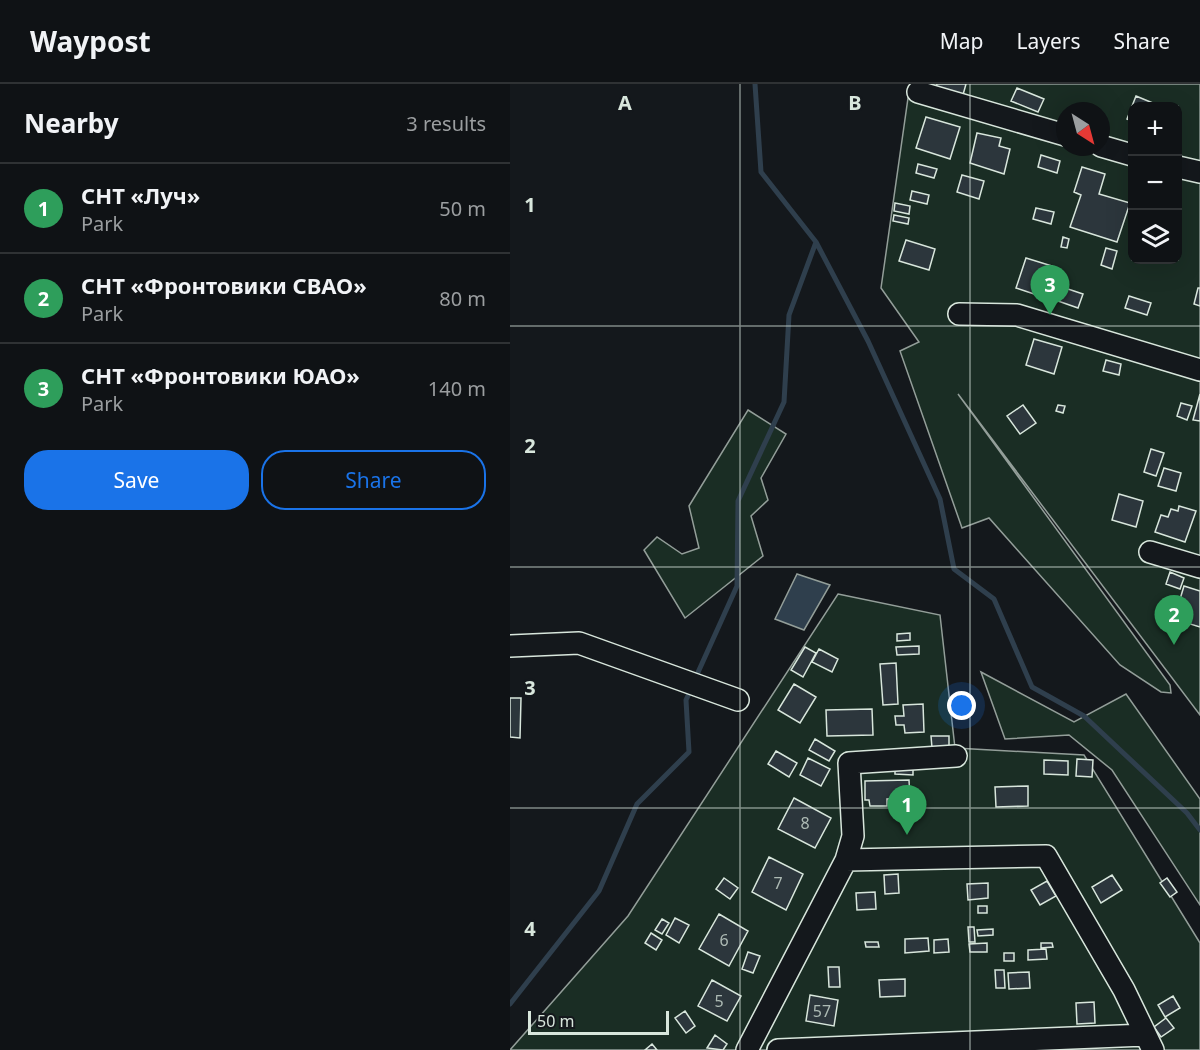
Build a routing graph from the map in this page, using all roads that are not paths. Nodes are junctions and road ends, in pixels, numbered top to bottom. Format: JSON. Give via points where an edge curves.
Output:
{"nodes":[{"id":1,"x":918,"y":92,"type":"dead end"},
{"id":2,"x":1056,"y":132,"type":"edge"},
{"id":3,"x":1110,"y":149,"type":"edge"},
{"id":4,"x":1128,"y":154,"type":"edge"},
{"id":5,"x":1182,"y":168,"type":"edge"},
{"id":6,"x":1200,"y":172,"type":"edge"},
{"id":7,"x":959,"y":314,"type":"dead end"},
{"id":8,"x":1200,"y":370,"type":"edge"},
{"id":9,"x":1150,"y":552,"type":"dead end"},
{"id":10,"x":1200,"y":567,"type":"edge"},
{"id":11,"x":510,"y":646,"type":"edge"},
{"id":12,"x":738,"y":700,"type":"dead end"},
{"id":13,"x":956,"y":756,"type":"dead end"},
{"id":14,"x":846,"y":860,"type":"junction"},
{"id":15,"x":1149,"y":1043,"type":"edge"},
{"id":16,"x":747,"y":1050,"type":"edge"},
{"id":17,"x":778,"y":1050,"type":"edge"}],
"edges":[{"from":1,"to":2,"type":"street"},
{"from":3,"to":4,"type":"street"},
{"from":5,"to":6,"type":"street"},
{"from":7,"to":8,"type":"street","via":[[1017,315]]},
{"from":9,"to":10,"type":"street"},
{"from":11,"to":12,"type":"street","via":[[579,643]]},
{"from":13,"to":14,"type":"street","via":[[849,763],[853,836]]},
{"from":14,"to":15,"type":"street","via":[[1046,856],[1119,980]]},
{"from":14,"to":16,"type":"street"},
{"from":15,"to":17,"type":"street"}]}
